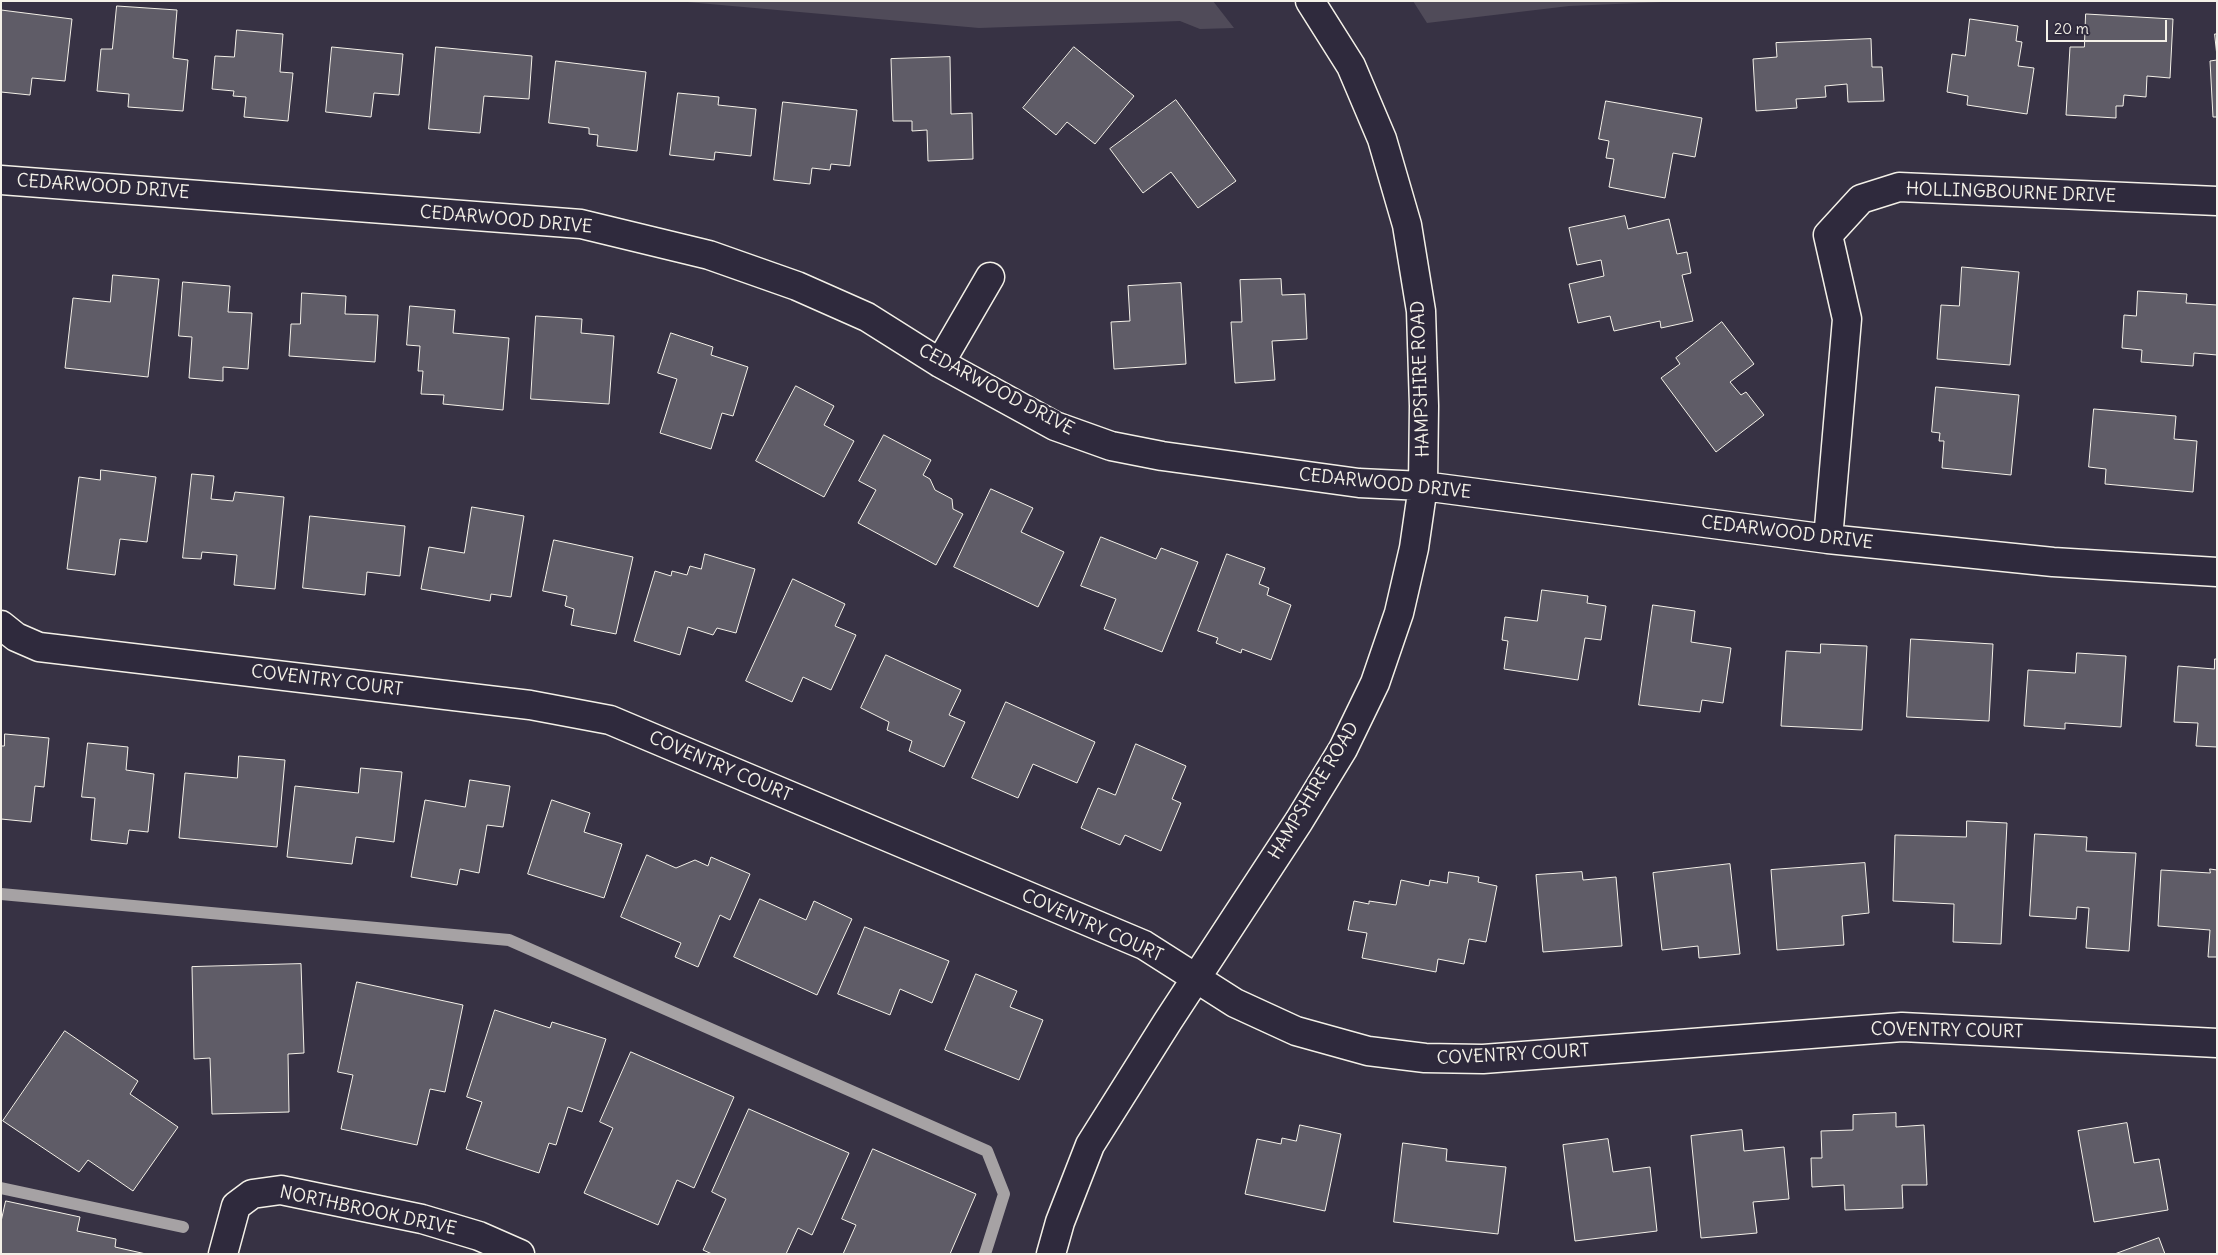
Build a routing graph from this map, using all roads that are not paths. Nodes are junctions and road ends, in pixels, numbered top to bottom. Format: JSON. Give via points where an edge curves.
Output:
{"nodes":[{"id":1,"x":1310,"y":1,"type":"edge"},
{"id":2,"x":1,"y":180,"type":"edge"},
{"id":3,"x":2217,"y":201,"type":"edge"},
{"id":4,"x":990,"y":277,"type":"dead end"},
{"id":5,"x":940,"y":363,"type":"junction"},
{"id":6,"x":1423,"y":486,"type":"junction"},
{"id":7,"x":1828,"y":539,"type":"junction"},
{"id":8,"x":2217,"y":572,"type":"edge"},
{"id":9,"x":9,"y":631,"type":"edge"},
{"id":10,"x":1197,"y":978,"type":"junction"},
{"id":11,"x":2217,"y":1043,"type":"edge"},
{"id":12,"x":223,"y":1254,"type":"edge"},
{"id":13,"x":520,"y":1254,"type":"edge"},
{"id":14,"x":1050,"y":1254,"type":"edge"}],
"edges":[{"from":1,"to":6,"type":"street","name":"HAMPSHIRE ROAD","via":[[1351,66],[1382,139],[1407,225],[1421,311]]},
{"from":2,"to":5,"type":"street","name":"CEDARWOOD DRIVE","via":[[581,224],[709,254],[797,286],[867,317]]},
{"from":3,"to":7,"type":"street","name":"HOLLINGBOURNE DRIVE","via":[[1899,187],[1861,199],[1828,235],[1847,318]]},
{"from":4,"to":5,"type":"street"},
{"from":5,"to":6,"type":"street","name":"CEDARWOOD DRIVE","via":[[1055,426],[1111,446],[1359,483]]},
{"from":6,"to":7,"type":"street","name":"CEDARWOOD DRIVE"},
{"from":6,"to":10,"type":"street","name":"HAMPSHIRE ROAD","via":[[1414,548],[1399,613],[1375,683],[1343,749]]},
{"from":7,"to":8,"type":"street","name":"CEDARWOOD DRIVE","via":[[2053,562]]},
{"from":9,"to":10,"type":"street","name":"COVENTRY COURT","via":[[39,647],[530,705],[610,720],[1144,946]]},
{"from":10,"to":11,"type":"street","name":"COVENTRY COURT","via":[[1236,1003],[1296,1030],[1368,1051],[1425,1058],[1483,1060],[1902,1027]]},
{"from":10,"to":14,"type":"street","name":"HAMPSHIRE ROAD","via":[[1090,1145]]},
{"from":12,"to":13,"type":"street","name":"NORTHBROOK DRIVE","via":[[236,1206],[252,1194],[281,1190],[422,1219],[479,1236]]}]}
